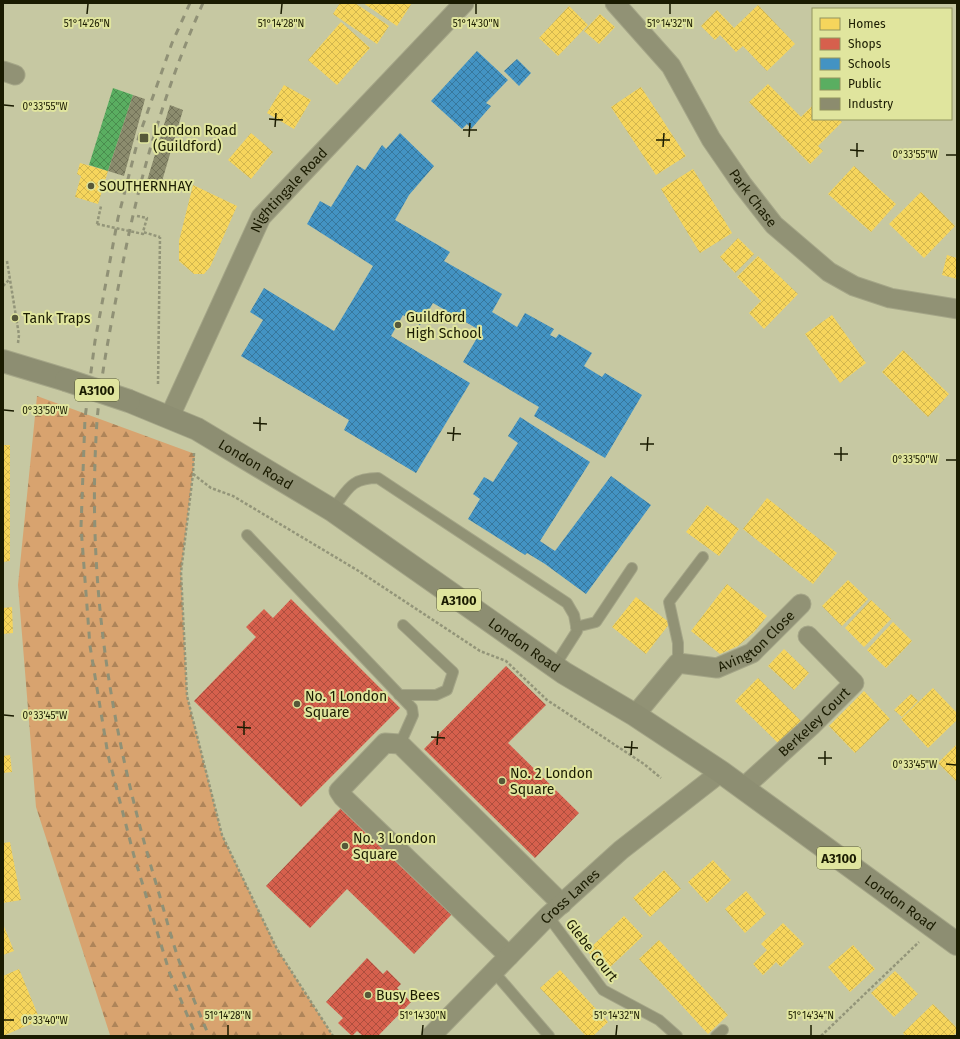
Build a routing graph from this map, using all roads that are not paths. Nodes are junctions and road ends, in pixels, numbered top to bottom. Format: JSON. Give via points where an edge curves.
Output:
{"nodes":[{"id":1,"x":464,"y":3,"type":"edge"},
{"id":2,"x":615,"y":3,"type":"edge"},
{"id":3,"x":957,"y":309,"type":"edge"},
{"id":4,"x":8,"y":361,"type":"edge"},
{"id":5,"x":170,"y":416,"type":"junction"},
{"id":6,"x":332,"y":510,"type":"junction"},
{"id":7,"x":247,"y":535,"type":"dead end"},
{"id":8,"x":703,"y":557,"type":"dead end"},
{"id":9,"x":632,"y":568,"type":"dead end"},
{"id":10,"x":801,"y":604,"type":"dead end"},
{"id":11,"x":403,"y":625,"type":"dead end"},
{"id":12,"x":576,"y":627,"type":"junction"},
{"id":13,"x":808,"y":636,"type":"dead end"},
{"id":14,"x":678,"y":663,"type":"junction"},
{"id":15,"x":554,"y":667,"type":"junction"},
{"id":16,"x":400,"y":695,"type":"junction"},
{"id":17,"x":635,"y":715,"type":"junction"},
{"id":18,"x":400,"y":744,"type":"junction"},
{"id":19,"x":721,"y":772,"type":"junction"},
{"id":20,"x":744,"y":788,"type":"junction"},
{"id":21,"x":555,"y":910,"type":"junction"},
{"id":22,"x":957,"y":944,"type":"edge"},
{"id":23,"x":509,"y":956,"type":"junction"},
{"id":24,"x":494,"y":972,"type":"junction"},
{"id":25,"x":431,"y":1036,"type":"edge"},
{"id":26,"x":549,"y":1036,"type":"edge"},
{"id":27,"x":677,"y":1036,"type":"edge"}],
"edges":[{"from":1,"to":5,"type":"street","name":"Nightingale Road","via":[[261,217]]},
{"from":2,"to":3,"type":"street","name":"Park Chase","via":[[671,66],[711,139],[774,226],[829,272],[854,286],[890,298]]},
{"from":4,"to":5,"type":"main road","name":"London Road","number":"A3100","bridge":true},
{"from":5,"to":6,"type":"main road","name":"London Road","number":"A3100","via":[[197,429]]},
{"from":6,"to":12,"type":"lane","via":[[353,483],[365,478],[378,478],[567,603],[574,615]]},
{"from":6,"to":15,"type":"main road","name":"London Road","number":"A3100"},
{"from":7,"to":16,"type":"lane"},
{"from":8,"to":14,"type":"lane","via":[[669,602],[678,643]]},
{"from":9,"to":12,"type":"lane","via":[[596,622]]},
{"from":10,"to":14,"type":"street","name":"Avington Close","via":[[752,653],[717,668]]},
{"from":11,"to":16,"type":"lane","via":[[453,672],[447,690],[436,695]]},
{"from":12,"to":15,"type":"lane","via":[[577,631]]},
{"from":13,"to":20,"type":"street","name":"Berkeley Court","via":[[854,683]]},
{"from":14,"to":17,"type":"street"},
{"from":15,"to":17,"type":"main road","name":"London Road","number":"A3100"},
{"from":16,"to":18,"type":"lane","via":[[414,714]]},
{"from":17,"to":19,"type":"main road","name":"London Road","number":"A3100"},
{"from":18,"to":21,"type":"street"},
{"from":18,"to":23,"type":"street","via":[[385,743],[339,791]]},
{"from":19,"to":20,"type":"main road","name":"London Road","number":"A3100"},
{"from":19,"to":21,"type":"street","name":"Cross Lanes","via":[[621,850]]},
{"from":20,"to":22,"type":"main road","name":"London Road","number":"A3100"},
{"from":21,"to":23,"type":"street","name":"Cross Lanes"},
{"from":21,"to":27,"type":"lane","name":"Glebe Court","via":[[603,990],[659,1020]]},
{"from":23,"to":24,"type":"street","name":"Cross Lanes"},
{"from":24,"to":25,"type":"street","name":"Cross Lanes"},
{"from":24,"to":26,"type":"lane"}]}
